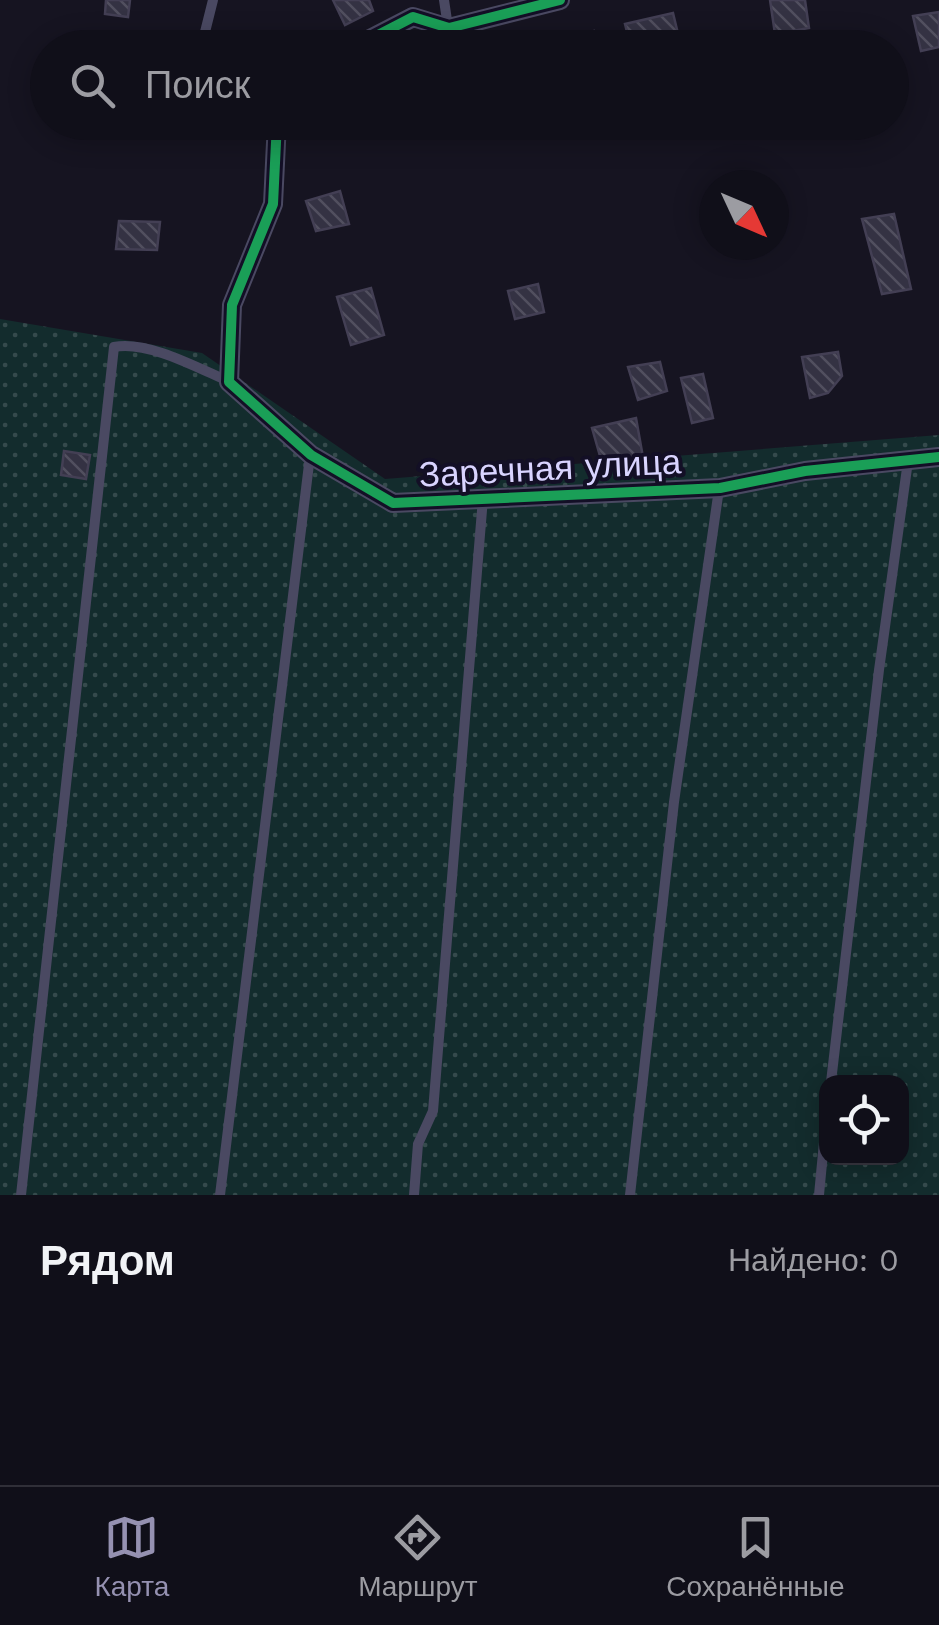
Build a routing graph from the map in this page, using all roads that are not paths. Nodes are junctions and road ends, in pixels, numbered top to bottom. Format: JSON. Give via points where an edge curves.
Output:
{"nodes":[{"id":1,"x":212,"y":0,"type":"edge"},
{"id":2,"x":444,"y":0,"type":"edge"},
{"id":3,"x":560,"y":0,"type":"edge"},
{"id":4,"x":449,"y":28,"type":"junction"},
{"id":5,"x":205,"y":30,"type":"edge"},
{"id":6,"x":388,"y":30,"type":"edge"},
{"id":7,"x":276,"y":140,"type":"edge"},
{"id":8,"x":229,"y":382,"type":"junction"},
{"id":9,"x":310,"y":454,"type":"junction"},
{"id":10,"x":939,"y":456,"type":"edge"},
{"id":11,"x":908,"y":460,"type":"junction"},
{"id":12,"x":720,"y":488,"type":"junction"},
{"id":13,"x":484,"y":498,"type":"junction"},
{"id":14,"x":832,"y":1075,"type":"edge"},
{"id":15,"x":822,"y":1165,"type":"edge"},
{"id":16,"x":22,"y":1195,"type":"edge"},
{"id":17,"x":220,"y":1195,"type":"edge"},
{"id":18,"x":414,"y":1195,"type":"edge"},
{"id":19,"x":630,"y":1195,"type":"edge"},
{"id":20,"x":819,"y":1195,"type":"edge"}],
"edges":[{"from":1,"to":5,"type":"lane"},
{"from":2,"to":4,"type":"lane"},
{"from":3,"to":4,"type":"street"},
{"from":4,"to":6,"type":"street","via":[[412,17]]},
{"from":7,"to":8,"type":"street","via":[[273,204],[232,305]]},
{"from":8,"to":9,"type":"street","name":"Заречная улица"},
{"from":8,"to":16,"type":"lane","via":[[175,357],[114,347]]},
{"from":9,"to":13,"type":"street","name":"Заречная улица","via":[[392,503]]},
{"from":9,"to":17,"type":"lane"},
{"from":10,"to":11,"type":"street","name":"Заречная улица"},
{"from":11,"to":12,"type":"street","name":"Заречная улица"},
{"from":11,"to":14,"type":"lane"},
{"from":12,"to":13,"type":"street","name":"Заречная улица"},
{"from":12,"to":19,"type":"lane","via":[[674,802]]},
{"from":13,"to":18,"type":"lane","via":[[434,1111],[418,1144]]},
{"from":15,"to":20,"type":"lane"}]}
